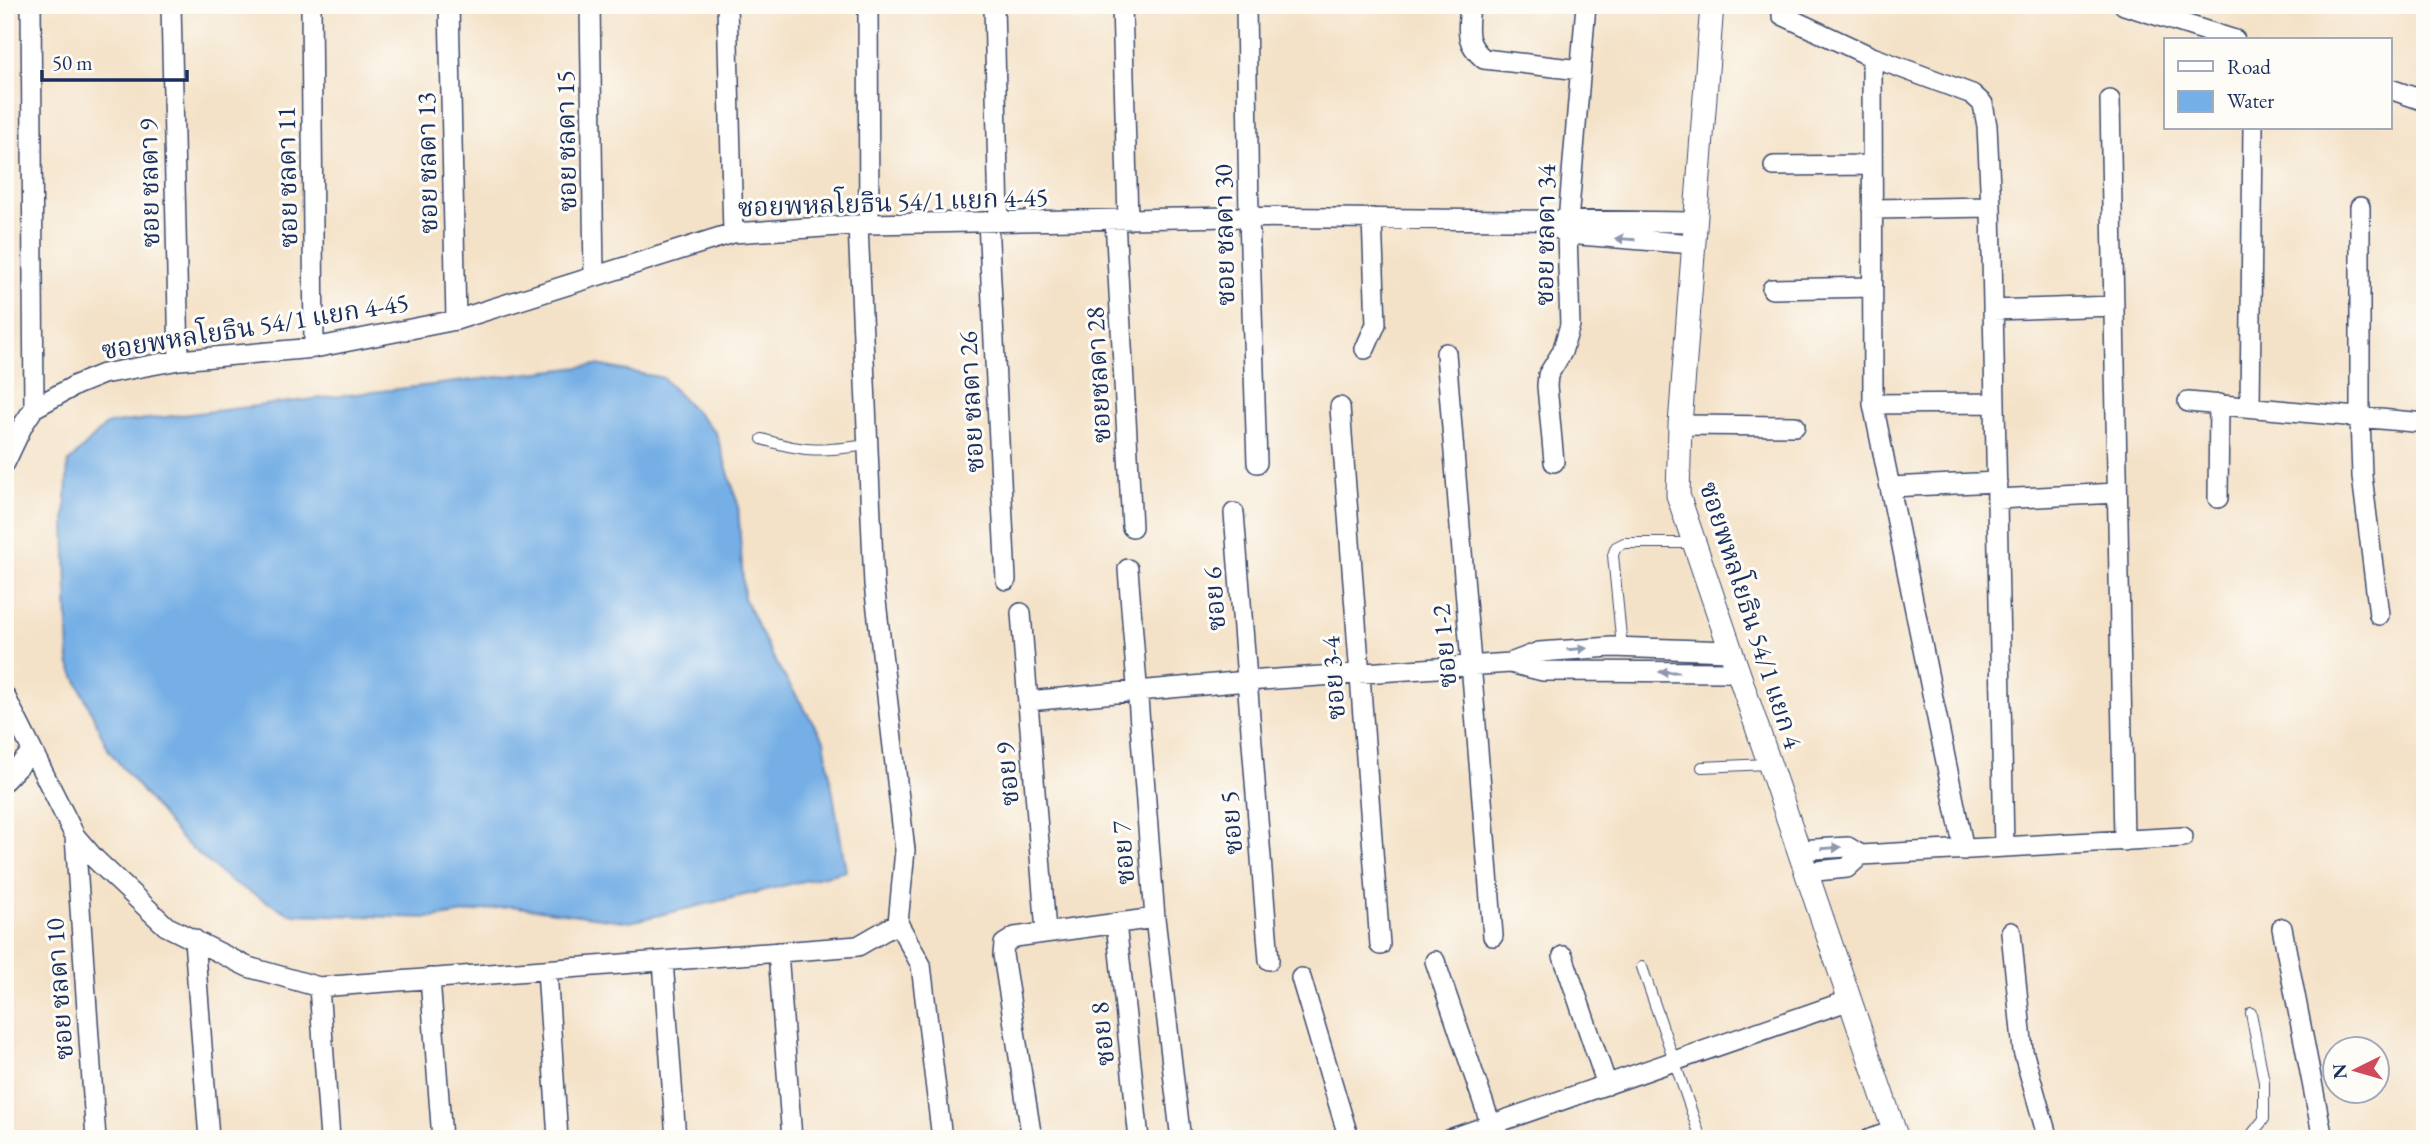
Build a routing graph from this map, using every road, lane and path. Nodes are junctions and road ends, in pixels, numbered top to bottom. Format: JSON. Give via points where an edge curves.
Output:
{"nodes":[{"id":1,"x":31,"y":5,"type":"edge"},
{"id":2,"x":171,"y":5,"type":"edge"},
{"id":3,"x":311,"y":5,"type":"edge"},
{"id":4,"x":449,"y":5,"type":"edge"},
{"id":5,"x":590,"y":5,"type":"edge"},
{"id":6,"x":727,"y":5,"type":"edge"},
{"id":7,"x":868,"y":5,"type":"edge"},
{"id":8,"x":994,"y":5,"type":"edge"},
{"id":9,"x":1122,"y":5,"type":"edge"},
{"id":10,"x":1246,"y":5,"type":"edge"},
{"id":11,"x":1470,"y":5,"type":"edge"},
{"id":12,"x":1586,"y":5,"type":"edge"},
{"id":13,"x":1712,"y":5,"type":"edge"},
{"id":14,"x":2124,"y":5,"type":"edge"},
{"id":15,"x":1782,"y":15,"type":"dead end"},
{"id":16,"x":2229,"y":38,"type":"edge"},
{"id":17,"x":1872,"y":57,"type":"junction"},
{"id":18,"x":1580,"y":70,"type":"junction"},
{"id":19,"x":2392,"y":90,"type":"edge"},
{"id":20,"x":2110,"y":100,"type":"dead end"},
{"id":21,"x":2425,"y":101,"type":"edge"},
{"id":22,"x":2253,"y":130,"type":"edge"},
{"id":23,"x":1872,"y":165,"type":"junction"},
{"id":24,"x":1774,"y":166,"type":"dead end"},
{"id":25,"x":1991,"y":207,"type":"junction"},
{"id":26,"x":2360,"y":207,"type":"dead end"},
{"id":27,"x":1872,"y":209,"type":"junction"},
{"id":28,"x":1249,"y":217,"type":"junction"},
{"id":29,"x":1372,"y":218,"type":"junction"},
{"id":30,"x":1121,"y":220,"type":"junction"},
{"id":31,"x":994,"y":221,"type":"junction"},
{"id":32,"x":863,"y":224,"type":"junction"},
{"id":33,"x":1568,"y":227,"type":"junction"},
{"id":34,"x":733,"y":233,"type":"junction"},
{"id":35,"x":1694,"y":233,"type":"junction"},
{"id":36,"x":594,"y":275,"type":"junction"},
{"id":37,"x":1872,"y":286,"type":"junction"},
{"id":38,"x":1772,"y":289,"type":"dead end"},
{"id":39,"x":2114,"y":306,"type":"junction"},
{"id":40,"x":1993,"y":310,"type":"junction"},
{"id":41,"x":456,"y":320,"type":"junction"},
{"id":42,"x":314,"y":348,"type":"junction"},
{"id":43,"x":1365,"y":349,"type":"dead end"},
{"id":44,"x":1446,"y":353,"type":"dead end"},
{"id":45,"x":179,"y":360,"type":"junction"},
{"id":46,"x":1995,"y":402,"type":"junction"},
{"id":47,"x":2188,"y":402,"type":"dead end"},
{"id":48,"x":1873,"y":404,"type":"junction"},
{"id":49,"x":2219,"y":404,"type":"junction"},
{"id":50,"x":1339,"y":407,"type":"dead end"},
{"id":51,"x":2250,"y":407,"type":"junction"},
{"id":52,"x":34,"y":408,"type":"junction"},
{"id":53,"x":2360,"y":417,"type":"junction"},
{"id":54,"x":2425,"y":423,"type":"edge"},
{"id":55,"x":1680,"y":425,"type":"junction"},
{"id":56,"x":1795,"y":426,"type":"dead end"},
{"id":57,"x":762,"y":439,"type":"dead end"},
{"id":58,"x":868,"y":445,"type":"junction"},
{"id":59,"x":1554,"y":462,"type":"dead end"},
{"id":60,"x":5,"y":463,"type":"edge"},
{"id":61,"x":1257,"y":463,"type":"dead end"},
{"id":62,"x":1890,"y":487,"type":"junction"},
{"id":63,"x":1997,"y":490,"type":"junction"},
{"id":64,"x":2117,"y":493,"type":"junction"},
{"id":65,"x":2218,"y":498,"type":"dead end"},
{"id":66,"x":1234,"y":513,"type":"dead end"},
{"id":67,"x":1132,"y":527,"type":"dead end"},
{"id":68,"x":1693,"y":543,"type":"junction"},
{"id":69,"x":1128,"y":569,"type":"dead end"},
{"id":70,"x":1006,"y":580,"type":"dead end"},
{"id":71,"x":1021,"y":613,"type":"dead end"},
{"id":72,"x":2379,"y":615,"type":"dead end"},
{"id":73,"x":1622,"y":648,"type":"junction"},
{"id":74,"x":1734,"y":662,"type":"junction"},
{"id":75,"x":1510,"y":663,"type":"junction"},
{"id":76,"x":1472,"y":666,"type":"junction"},
{"id":77,"x":1359,"y":674,"type":"junction"},
{"id":78,"x":1247,"y":681,"type":"junction"},
{"id":79,"x":1138,"y":691,"type":"junction"},
{"id":80,"x":5,"y":696,"type":"edge"},
{"id":81,"x":1028,"y":701,"type":"junction"},
{"id":82,"x":32,"y":752,"type":"junction"},
{"id":83,"x":1769,"y":764,"type":"junction"},
{"id":84,"x":1702,"y":767,"type":"dead end"},
{"id":85,"x":5,"y":780,"type":"edge"},
{"id":86,"x":75,"y":836,"type":"junction"},
{"id":87,"x":2183,"y":837,"type":"dead end"},
{"id":88,"x":2124,"y":841,"type":"junction"},
{"id":89,"x":2004,"y":847,"type":"junction"},
{"id":90,"x":1798,"y":850,"type":"junction"},
{"id":91,"x":1964,"y":850,"type":"junction"},
{"id":92,"x":1861,"y":855,"type":"junction"},
{"id":93,"x":1806,"y":872,"type":"junction"},
{"id":94,"x":1155,"y":918,"type":"junction"},
{"id":95,"x":898,"y":923,"type":"junction"},
{"id":96,"x":1116,"y":923,"type":"junction"},
{"id":97,"x":2282,"y":928,"type":"dead end"},
{"id":98,"x":1046,"y":932,"type":"junction"},
{"id":99,"x":2011,"y":932,"type":"dead end"},
{"id":100,"x":1493,"y":936,"type":"dead end"},
{"id":101,"x":194,"y":939,"type":"junction"},
{"id":102,"x":1380,"y":945,"type":"dead end"},
{"id":103,"x":778,"y":952,"type":"junction"},
{"id":104,"x":1563,"y":956,"type":"dead end"},
{"id":105,"x":663,"y":961,"type":"junction"},
{"id":106,"x":1269,"y":961,"type":"dead end"},
{"id":107,"x":1435,"y":961,"type":"dead end"},
{"id":108,"x":1642,"y":967,"type":"dead end"},
{"id":109,"x":547,"y":970,"type":"junction"},
{"id":110,"x":430,"y":978,"type":"junction"},
{"id":111,"x":1301,"y":978,"type":"dead end"},
{"id":112,"x":319,"y":986,"type":"junction"},
{"id":113,"x":1850,"y":1000,"type":"junction"},
{"id":114,"x":2251,"y":1013,"type":"dead end"},
{"id":115,"x":1676,"y":1062,"type":"junction"},
{"id":116,"x":1607,"y":1085,"type":"junction"},
{"id":117,"x":1498,"y":1129,"type":"edge"},
{"id":118,"x":1180,"y":1132,"type":"dead end"},
{"id":119,"x":1895,"y":1135,"type":"edge"},
{"id":120,"x":96,"y":1139,"type":"edge"},
{"id":121,"x":209,"y":1139,"type":"edge"},
{"id":122,"x":330,"y":1139,"type":"edge"},
{"id":123,"x":442,"y":1139,"type":"edge"},
{"id":124,"x":558,"y":1139,"type":"edge"},
{"id":125,"x":676,"y":1139,"type":"edge"},
{"id":126,"x":792,"y":1139,"type":"edge"},
{"id":127,"x":942,"y":1139,"type":"edge"},
{"id":128,"x":1032,"y":1139,"type":"edge"},
{"id":129,"x":1139,"y":1139,"type":"edge"},
{"id":130,"x":1349,"y":1139,"type":"edge"},
{"id":131,"x":1450,"y":1139,"type":"edge"},
{"id":132,"x":1701,"y":1139,"type":"edge"},
{"id":133,"x":1870,"y":1139,"type":"edge"},
{"id":134,"x":2048,"y":1139,"type":"edge"},
{"id":135,"x":2248,"y":1139,"type":"edge"},
{"id":136,"x":2323,"y":1139,"type":"edge"}],
"edges":[{"from":1,"to":52,"type":"street"},
{"from":2,"to":45,"type":"street","name":"ซอย ชลดา 9"},
{"from":3,"to":42,"type":"street","name":"ซอย ชลดา 11"},
{"from":4,"to":41,"type":"street","name":"ซอย ชลดา 13"},
{"from":5,"to":36,"type":"street","name":"ซอย ชลดา 15"},
{"from":6,"to":34,"type":"street"},
{"from":7,"to":32,"type":"street"},
{"from":8,"to":31,"type":"street","name":"ซอย ชลดา 26"},
{"from":9,"to":30,"type":"street","name":"ซอยชลดา 28"},
{"from":10,"to":28,"type":"street","name":"ซอย ชลดา 30"},
{"from":11,"to":18,"type":"street","via":[[1468,37],[1484,59]]},
{"from":12,"to":18,"type":"street","name":"ซอย ชลดา 34"},
{"from":13,"to":35,"type":"street","name":"ซอยพหลโยธิน 54/1 แยก 4"},
{"from":14,"to":16,"type":"street"},
{"from":15,"to":17,"type":"street"},
{"from":17,"to":23,"type":"street"},
{"from":17,"to":25,"type":"street","via":[[1972,94],[1983,104]]},
{"from":18,"to":33,"type":"street","name":"ซอย ชลดา 34"},
{"from":19,"to":21,"type":"street"},
{"from":20,"to":39,"type":"street"},
{"from":22,"to":51,"type":"street"},
{"from":23,"to":24,"type":"street"},
{"from":23,"to":27,"type":"street"},
{"from":25,"to":27,"type":"street"},
{"from":25,"to":40,"type":"street"},
{"from":26,"to":53,"type":"street"},
{"from":27,"to":37,"type":"street"},
{"from":28,"to":29,"type":"street","name":"ซอยพหลโยธิน 54/1 แยก 4-45"},
{"from":28,"to":30,"type":"street","name":"ซอยพหลโยธิน 54/1 แยก 4-45"},
{"from":28,"to":61,"type":"street","name":"ซอย ชลดา 30"},
{"from":29,"to":33,"type":"street","name":"ซอยพหลโยธิน 54/1 แยก 4-45","via":[[1548,221]]},
{"from":29,"to":43,"type":"street","via":[[1376,324]]},
{"from":30,"to":31,"type":"street","name":"ซอยพหลโยธิน 54/1 แยก 4-45"},
{"from":30,"to":67,"type":"street","name":"ซอยชลดา 28"},
{"from":31,"to":32,"type":"street","name":"ซอยพหลโยธิน 54/1 แยก 4-45"},
{"from":31,"to":70,"type":"street","name":"ซอย ชลดา 26"},
{"from":32,"to":34,"type":"street","name":"ซอยพหลโยธิน 54/1 แยก 4-45"},
{"from":32,"to":58,"type":"street"},
{"from":33,"to":35,"type":"street","name":"ซอยพหลโยธิน 54/1 แยก 4-45"},
{"from":33,"to":59,"type":"street","name":"ซอย ชลดา 34","via":[[1570,325],[1562,352],[1548,375]]},
{"from":34,"to":36,"type":"street","name":"ซอยพหลโยธิน 54/1 แยก 4-45"},
{"from":35,"to":55,"type":"street","name":"ซอยพหลโยธิน 54/1 แยก 4"},
{"from":36,"to":41,"type":"street","name":"ซอยพหลโยธิน 54/1 แยก 4-45"},
{"from":37,"to":38,"type":"street"},
{"from":37,"to":48,"type":"street"},
{"from":39,"to":40,"type":"street"},
{"from":39,"to":64,"type":"street"},
{"from":40,"to":46,"type":"street"},
{"from":41,"to":42,"type":"street","name":"ซอยพหลโยธิน 54/1 แยก 4-45"},
{"from":42,"to":45,"type":"street","name":"ซอยพหลโยธิน 54/1 แยก 4-45"},
{"from":44,"to":76,"type":"street","name":"ซอย 1-2"},
{"from":45,"to":52,"type":"street","name":"ซอยพหลโยธิน 54/1 แยก 4-45","via":[[103,374]]},
{"from":46,"to":48,"type":"street"},
{"from":46,"to":63,"type":"street"},
{"from":47,"to":49,"type":"street"},
{"from":48,"to":62,"type":"street"},
{"from":49,"to":51,"type":"street"},
{"from":49,"to":65,"type":"street"},
{"from":50,"to":77,"type":"street","name":"ซอย 3-4"},
{"from":51,"to":53,"type":"street"},
{"from":52,"to":60,"type":"street"},
{"from":53,"to":54,"type":"street"},
{"from":53,"to":72,"type":"street","via":[[2362,476]]},
{"from":55,"to":56,"type":"street"},
{"from":55,"to":68,"type":"street","name":"ซอยพหลโยธิน 54/1 แยก 4","via":[[1678,495]]},
{"from":57,"to":58,"type":"lane","via":[[801,450]]},
{"from":58,"to":95,"type":"street","via":[[874,584],[905,850]]},
{"from":62,"to":63,"type":"street"},
{"from":62,"to":91,"type":"street"},
{"from":63,"to":64,"type":"street"},
{"from":63,"to":89,"type":"street"},
{"from":64,"to":88,"type":"street"},
{"from":66,"to":78,"type":"street","name":"ซอย 6"},
{"from":68,"to":73,"type":"lane","via":[[1624,542],[1616,547]]},
{"from":68,"to":74,"type":"street","name":"ซอยพหลโยธิน 54/1 แยก 4"},
{"from":69,"to":79,"type":"street","name":"ซอย 7"},
{"from":71,"to":81,"type":"street","name":"ซอย 9"},
{"from":73,"to":74,"type":"street"},
{"from":75,"to":73,"type":"street","one_way":true,"via":[[1539,652]]},
{"from":74,"to":75,"type":"street","one_way":true,"via":[[1543,671]]},
{"from":74,"to":83,"type":"street","name":"ซอยพหลโยธิน 54/1 แยก 4"},
{"from":75,"to":76,"type":"street"},
{"from":76,"to":77,"type":"street"},
{"from":76,"to":100,"type":"street","name":"ซอย 1-2"},
{"from":77,"to":78,"type":"street"},
{"from":77,"to":102,"type":"street","name":"ซอย 3-4"},
{"from":78,"to":79,"type":"street"},
{"from":78,"to":106,"type":"street","name":"ซอย 5"},
{"from":79,"to":81,"type":"street"},
{"from":79,"to":94,"type":"street","name":"ซอย 7"},
{"from":80,"to":82,"type":"street"},
{"from":81,"to":98,"type":"street","name":"ซอย 9"},
{"from":82,"to":85,"type":"street"},
{"from":82,"to":86,"type":"street"},
{"from":83,"to":84,"type":"lane"},
{"from":83,"to":90,"type":"street","name":"ซอยพหลโยธิน 54/1 แยก 4"},
{"from":86,"to":101,"type":"street","via":[[166,926]]},
{"from":86,"to":120,"type":"street","name":"ซอย ชลดา 10"},
{"from":87,"to":88,"type":"street"},
{"from":88,"to":89,"type":"street"},
{"from":89,"to":91,"type":"street"},
{"from":90,"to":92,"type":"street","one_way":true,"via":[[1848,847]]},
{"from":90,"to":93,"type":"street","name":"ซอยพหลโยธิน 54/1 แยก 4"},
{"from":91,"to":92,"type":"street"},
{"from":92,"to":93,"type":"street","via":[[1847,868]]},
{"from":93,"to":113,"type":"street","name":"ซอยพหลโยธิน 54/1 แยก 4"},
{"from":94,"to":96,"type":"street"},
{"from":94,"to":118,"type":"street","name":"ซอย 7"},
{"from":95,"to":103,"type":"street","via":[[858,946]]},
{"from":95,"to":127,"type":"street","via":[[921,965]]},
{"from":96,"to":98,"type":"street"},
{"from":96,"to":129,"type":"street","name":"ซอย 8"},
{"from":97,"to":136,"type":"street"},
{"from":98,"to":128,"type":"street","via":[[1015,937],[1004,944],[1003,955]]},
{"from":99,"to":134,"type":"street","via":[[2023,1051]]},
{"from":101,"to":112,"type":"street","via":[[248,967]]},
{"from":101,"to":121,"type":"street"},
{"from":103,"to":105,"type":"street"},
{"from":103,"to":126,"type":"street"},
{"from":104,"to":116,"type":"street"},
{"from":105,"to":109,"type":"street"},
{"from":105,"to":125,"type":"street"},
{"from":107,"to":117,"type":"street"},
{"from":108,"to":115,"type":"lane"},
{"from":109,"to":110,"type":"street"},
{"from":109,"to":124,"type":"street"},
{"from":110,"to":112,"type":"street"},
{"from":110,"to":123,"type":"street"},
{"from":111,"to":130,"type":"street"},
{"from":112,"to":122,"type":"street"},
{"from":113,"to":115,"type":"street"},
{"from":113,"to":119,"type":"street","name":"ซอยพหลโยธิน 54/1 แยก 4"},
{"from":114,"to":135,"type":"lane","via":[[2264,1083],[2264,1119]]},
{"from":115,"to":116,"type":"street"},
{"from":115,"to":132,"type":"lane"},
{"from":116,"to":117,"type":"street"},
{"from":117,"to":131,"type":"street"},
{"from":119,"to":133,"type":"street"}]}
